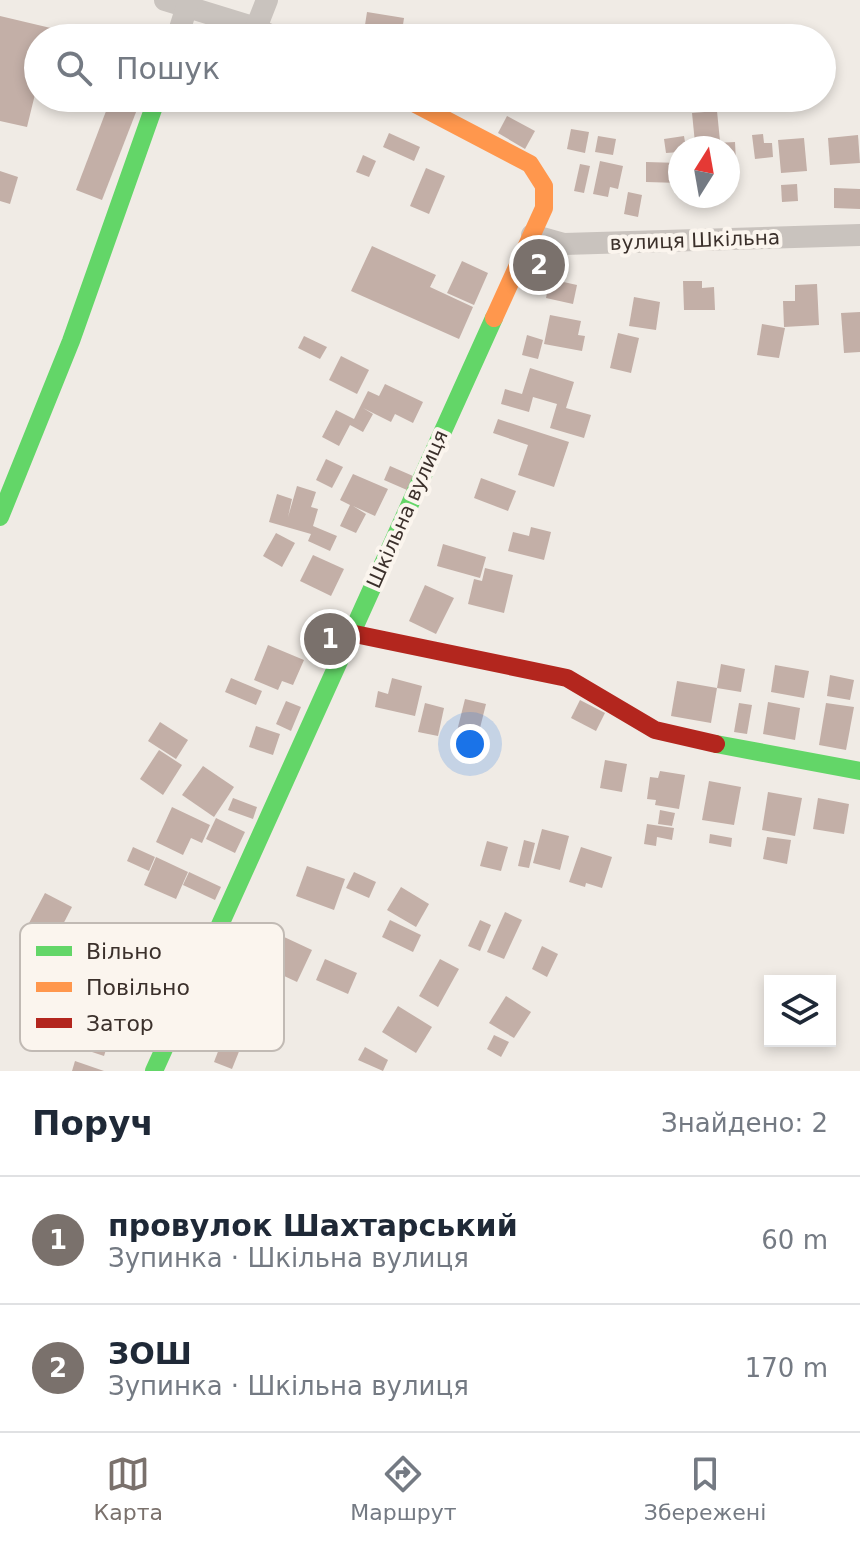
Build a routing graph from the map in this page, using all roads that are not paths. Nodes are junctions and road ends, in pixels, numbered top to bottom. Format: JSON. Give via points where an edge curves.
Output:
{"nodes":[{"id":1,"x":165,"y":0,"type":"edge"},
{"id":2,"x":267,"y":0,"type":"edge"},
{"id":3,"x":187,"y":6,"type":"junction"},
{"id":4,"x":181,"y":24,"type":"edge"},
{"id":5,"x":240,"y":24,"type":"edge"},
{"id":6,"x":266,"y":24,"type":"edge"},
{"id":7,"x":152,"y":112,"type":"edge"},
{"id":8,"x":431,"y":112,"type":"edge"},
{"id":9,"x":532,"y":235,"type":"junction"},
{"id":10,"x":860,"y":235,"type":"edge"},
{"id":11,"x":0,"y":517,"type":"edge"},
{"id":12,"x":350,"y":633,"type":"junction"},
{"id":13,"x":860,"y":771,"type":"edge"},
{"id":14,"x":220,"y":923,"type":"edge"},
{"id":15,"x":163,"y":1051,"type":"edge"},
{"id":16,"x":154,"y":1071,"type":"edge"}],
"edges":[{"from":1,"to":3,"type":"street"},
{"from":2,"to":6,"type":"street"},
{"from":3,"to":4,"type":"street"},
{"from":3,"to":5,"type":"street"},
{"from":7,"to":11,"type":"street","via":[[71,341]]},
{"from":8,"to":9,"type":"street","name":"Шкільна вулиця","via":[[530,164],[544,186],[544,208]]},
{"from":9,"to":10,"type":"street","name":"вулиця Шкільна","via":[[564,244]]},
{"from":9,"to":12,"type":"street","name":"Шкільна вулиця"},
{"from":12,"to":13,"type":"street","via":[[567,678],[655,730]]},
{"from":12,"to":14,"type":"street","name":"Шкільна вулиця"},
{"from":15,"to":16,"type":"street","name":"Шкільна вулиця"}]}
